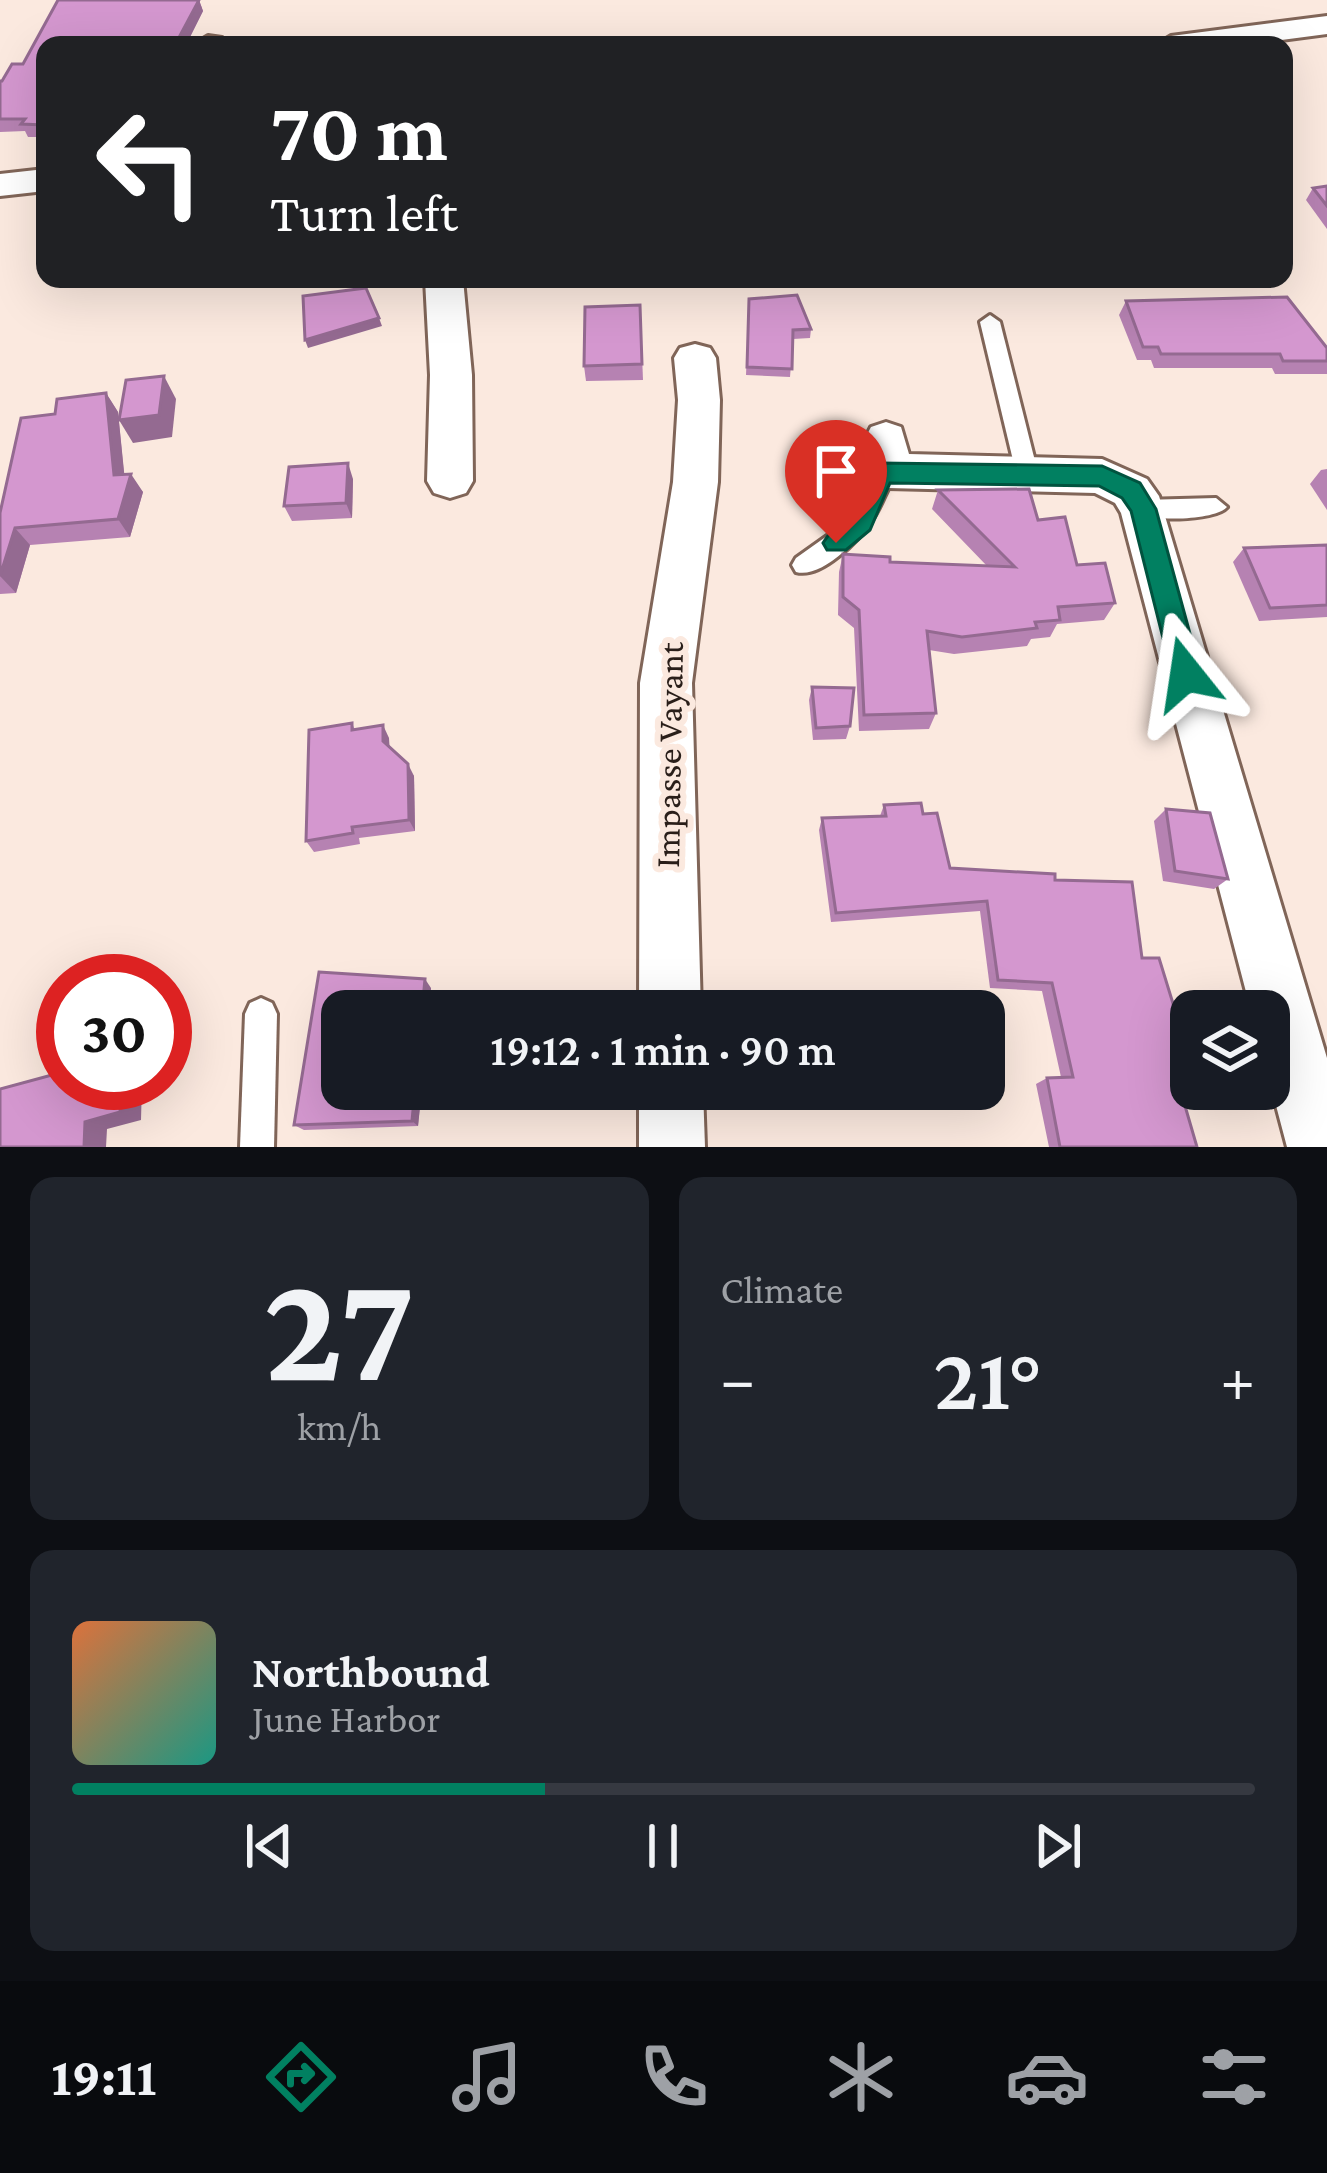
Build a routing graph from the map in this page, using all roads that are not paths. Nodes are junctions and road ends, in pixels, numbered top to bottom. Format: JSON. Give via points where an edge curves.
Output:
{"nodes":[{"id":1,"x":1327,"y":26,"type":"edge"},
{"id":2,"x":1245,"y":36,"type":"edge"},
{"id":3,"x":36,"y":181,"type":"edge"},
{"id":4,"x":0,"y":185,"type":"edge"},
{"id":5,"x":445,"y":288,"type":"edge"},
{"id":6,"x":990,"y":322,"type":"dead end"},
{"id":7,"x":695,"y":358,"type":"dead end"},
{"id":8,"x":887,"y":454,"type":"joint"},
{"id":9,"x":1028,"y":477,"type":"junction"},
{"id":10,"x":450,"y":481,"type":"dead end"},
{"id":11,"x":1216,"y":507,"type":"dead end"},
{"id":12,"x":1143,"y":509,"type":"junction"},
{"id":13,"x":804,"y":565,"type":"dead end"},
{"id":14,"x":670,"y":990,"type":"edge"},
{"id":15,"x":261,"y":1014,"type":"dead end"},
{"id":16,"x":671,"y":1110,"type":"edge"},
{"id":17,"x":257,"y":1147,"type":"edge"},
{"id":18,"x":672,"y":1147,"type":"edge"},
{"id":19,"x":1320,"y":1147,"type":"edge"}],
"edges":[{"from":1,"to":2,"type":"street"},
{"from":3,"to":4,"type":"street"},
{"from":5,"to":10,"type":"street"},
{"from":6,"to":9,"type":"lane"},
{"from":7,"to":14,"type":"street","name":"Impasse Vayant","via":[[701,420],[694,504],[666,683]]},
{"from":8,"to":9,"type":"street"},
{"from":8,"to":13,"type":"lane","via":[[861,523]]},
{"from":9,"to":12,"type":"street","via":[[1102,476],[1131,490]]},
{"from":11,"to":12,"type":"lane"},
{"from":12,"to":19,"type":"street"},
{"from":15,"to":17,"type":"lane"},
{"from":16,"to":18,"type":"street"}]}
